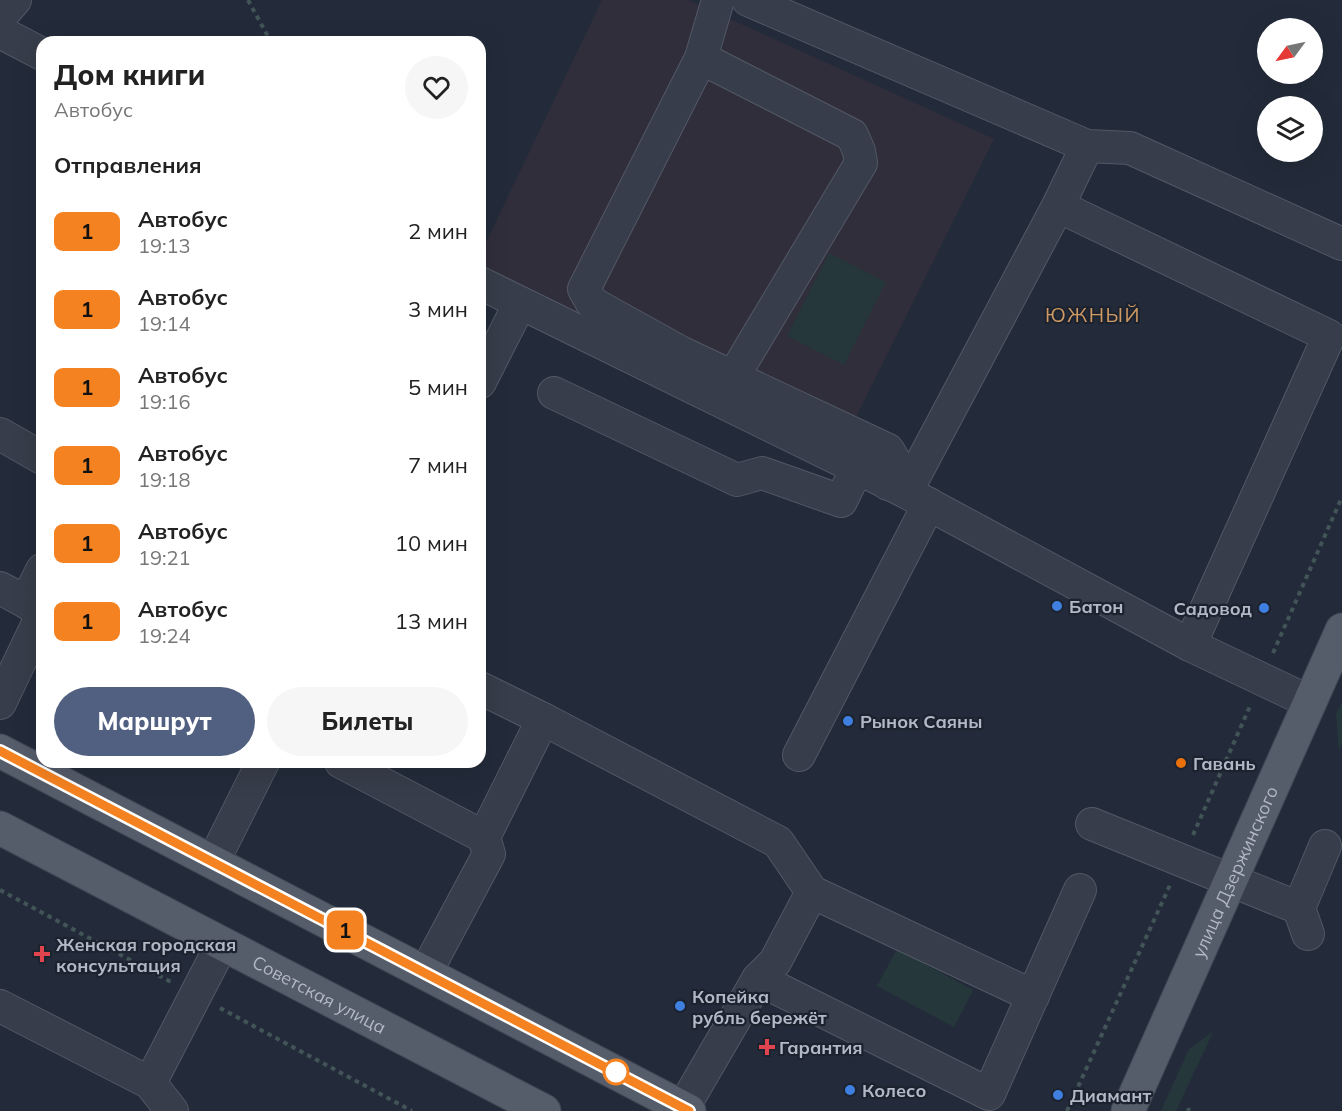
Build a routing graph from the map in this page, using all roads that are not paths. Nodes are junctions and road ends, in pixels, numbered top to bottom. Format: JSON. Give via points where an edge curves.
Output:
{"nodes":[{"id":1,"x":15,"y":0,"type":"edge"},
{"id":2,"x":718,"y":0,"type":"edge"},
{"id":3,"x":748,"y":0,"type":"edge"},
{"id":4,"x":0,"y":17,"type":"edge"},
{"id":5,"x":0,"y":32,"type":"edge"},
{"id":6,"x":36,"y":51,"type":"edge"},
{"id":7,"x":701,"y":58,"type":"junction"},
{"id":8,"x":1087,"y":146,"type":"junction"},
{"id":9,"x":1058,"y":206,"type":"junction"},
{"id":10,"x":1342,"y":244,"type":"edge"},
{"id":11,"x":486,"y":286,"type":"edge"},
{"id":12,"x":520,"y":303,"type":"junction"},
{"id":13,"x":486,"y":370,"type":"edge"},
{"id":14,"x":733,"y":377,"type":"junction"},
{"id":15,"x":554,"y":393,"type":"dead end"},
{"id":16,"x":0,"y":434,"type":"edge"},
{"id":17,"x":36,"y":455,"type":"edge"},
{"id":18,"x":857,"y":468,"type":"junction"},
{"id":19,"x":908,"y":493,"type":"junction"},
{"id":20,"x":36,"y":585,"type":"edge"},
{"id":21,"x":28,"y":604,"type":"edge"},
{"id":22,"x":1342,"y":630,"type":"edge"},
{"id":23,"x":1190,"y":645,"type":"junction"},
{"id":24,"x":486,"y":691,"type":"edge"},
{"id":25,"x":1310,"y":702,"type":"junction"},
{"id":26,"x":0,"y":703,"type":"edge"},
{"id":27,"x":543,"y":719,"type":"junction"},
{"id":28,"x":0,"y":751,"type":"edge"},
{"id":29,"x":799,"y":755,"type":"dead end"},
{"id":30,"x":260,"y":768,"type":"edge"},
{"id":31,"x":352,"y":768,"type":"edge"},
{"id":32,"x":1092,"y":824,"type":"dead end"},
{"id":33,"x":0,"y":828,"type":"edge"},
{"id":34,"x":484,"y":837,"type":"junction"},
{"id":35,"x":1325,"y":846,"type":"dead end"},
{"id":36,"x":213,"y":862,"type":"junction"},
{"id":37,"x":1230,"y":881,"type":"junction"},
{"id":38,"x":1080,"y":890,"type":"dead end"},
{"id":39,"x":813,"y":892,"type":"junction"},
{"id":40,"x":222,"y":944,"type":"junction"},
{"id":41,"x":426,"y":972,"type":"junction"},
{"id":42,"x":758,"y":979,"type":"junction"},
{"id":43,"x":1033,"y":996,"type":"junction"},
{"id":44,"x":0,"y":1006,"type":"edge"},
{"id":45,"x":150,"y":1083,"type":"junction"},
{"id":46,"x":686,"y":1109,"type":"edge"},
{"id":47,"x":172,"y":1111,"type":"edge"},
{"id":48,"x":544,"y":1111,"type":"edge"},
{"id":49,"x":1128,"y":1111,"type":"edge"}],
"edges":[{"from":1,"to":4,"type":"lane"},
{"from":2,"to":7,"type":"lane"},
{"from":3,"to":8,"type":"lane"},
{"from":5,"to":6,"type":"lane"},
{"from":7,"to":14,"type":"lane","via":[[584,290],[592,303]]},
{"from":7,"to":14,"type":"lane","via":[[852,135],[861,163]]},
{"from":8,"to":9,"type":"lane"},
{"from":8,"to":10,"type":"lane","via":[[1130,148]]},
{"from":9,"to":19,"type":"lane"},
{"from":9,"to":23,"type":"lane","via":[[1329,336]]},
{"from":11,"to":12,"type":"lane"},
{"from":12,"to":13,"type":"lane"},
{"from":12,"to":18,"type":"lane"},
{"from":14,"to":19,"type":"lane","via":[[888,450]]},
{"from":15,"to":18,"type":"lane","via":[[737,480],[762,473],[841,501]]},
{"from":16,"to":17,"type":"lane"},
{"from":18,"to":19,"type":"lane"},
{"from":19,"to":23,"type":"lane"},
{"from":19,"to":29,"type":"lane"},
{"from":20,"to":21,"type":"lane"},
{"from":21,"to":26,"type":"lane"},
{"from":22,"to":25,"type":"main road","name":"улица Дзержинского"},
{"from":23,"to":25,"type":"lane"},
{"from":24,"to":27,"type":"lane"},
{"from":25,"to":37,"type":"main road","name":"улица Дзержинского"},
{"from":27,"to":34,"type":"lane"},
{"from":27,"to":39,"type":"lane","via":[[778,842]]},
{"from":28,"to":36,"type":"main road"},
{"from":30,"to":36,"type":"lane"},
{"from":31,"to":34,"type":"lane"},
{"from":32,"to":37,"type":"lane"},
{"from":33,"to":40,"type":"main road","name":"Советская улица"},
{"from":34,"to":41,"type":"lane","via":[[489,854]]},
{"from":35,"to":37,"type":"lane","via":[[1303,921]]},
{"from":36,"to":41,"type":"main road"},
{"from":37,"to":49,"type":"main road","name":"улица Дзержинского"},
{"from":38,"to":43,"type":"lane"},
{"from":39,"to":42,"type":"lane","via":[[775,962]]},
{"from":39,"to":43,"type":"lane"},
{"from":40,"to":45,"type":"lane"},
{"from":40,"to":48,"type":"main road","name":"Советская улица"},
{"from":41,"to":46,"type":"main road"},
{"from":42,"to":43,"type":"lane","via":[[989,1094]]},
{"from":42,"to":46,"type":"lane"},
{"from":44,"to":45,"type":"lane"},
{"from":45,"to":47,"type":"lane"}]}
